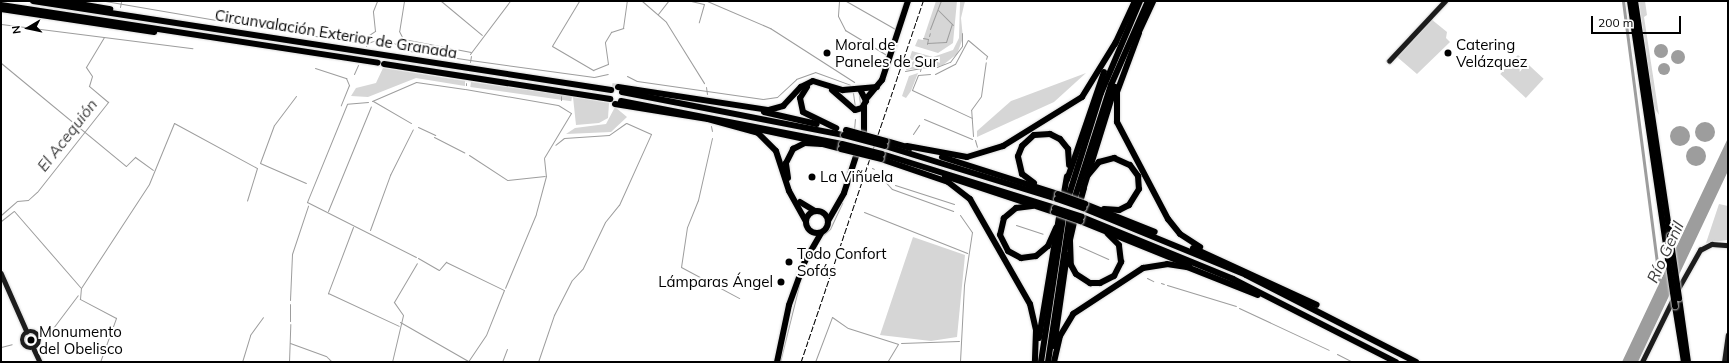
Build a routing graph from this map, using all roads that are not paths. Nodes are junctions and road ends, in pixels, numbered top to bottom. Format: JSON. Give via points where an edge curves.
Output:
{"nodes":[{"id":1,"x":33,"y":1,"type":"edge"},
{"id":2,"x":62,"y":1,"type":"edge"},
{"id":3,"x":908,"y":1,"type":"edge"},
{"id":4,"x":1135,"y":1,"type":"edge"},
{"id":5,"x":1140,"y":1,"type":"edge"},
{"id":6,"x":1148,"y":1,"type":"edge"},
{"id":7,"x":1153,"y":1,"type":"edge"},
{"id":8,"x":1445,"y":1,"type":"edge"},
{"id":9,"x":1630,"y":1,"type":"edge"},
{"id":10,"x":1636,"y":1,"type":"edge"},
{"id":11,"x":1,"y":5,"type":"edge"},
{"id":12,"x":1,"y":9,"type":"edge"},
{"id":13,"x":143,"y":17,"type":"junction"},
{"id":14,"x":1139,"y":33,"type":"junction"},
{"id":15,"x":202,"y":36,"type":"junction"},
{"id":16,"x":1116,"y":42,"type":"junction"},
{"id":17,"x":1389,"y":61,"type":"dead end"},
{"id":18,"x":877,"y":87,"type":"junction"},
{"id":19,"x":614,"y":88,"type":"junction"},
{"id":20,"x":860,"y":89,"type":"junction"},
{"id":21,"x":850,"y":90,"type":"junction"},
{"id":22,"x":866,"y":99,"type":"junction"},
{"id":23,"x":844,"y":100,"type":"junction"},
{"id":24,"x":613,"y":101,"type":"junction"},
{"id":25,"x":864,"y":106,"type":"junction"},
{"id":26,"x":750,"y":109,"type":"junction"},
{"id":27,"x":855,"y":110,"type":"junction"},
{"id":28,"x":866,"y":123,"type":"junction"},
{"id":29,"x":738,"y":126,"type":"junction"},
{"id":30,"x":836,"y":128,"type":"junction"},
{"id":31,"x":864,"y":132,"type":"dead end"},
{"id":32,"x":845,"y":133,"type":"junction"},
{"id":33,"x":886,"y":143,"type":"junction"},
{"id":34,"x":822,"y":144,"type":"junction"},
{"id":35,"x":842,"y":146,"type":"junction"},
{"id":36,"x":907,"y":146,"type":"junction"},
{"id":37,"x":856,"y":155,"type":"dead end"},
{"id":38,"x":882,"y":156,"type":"junction"},
{"id":39,"x":899,"y":164,"type":"junction"},
{"id":40,"x":1067,"y":180,"type":"junction"},
{"id":41,"x":1044,"y":189,"type":"junction"},
{"id":42,"x":1083,"y":190,"type":"junction"},
{"id":43,"x":838,"y":203,"type":"junction"},
{"id":44,"x":1095,"y":207,"type":"junction"},
{"id":45,"x":1069,"y":208,"type":"junction"},
{"id":46,"x":1045,"y":209,"type":"junction"},
{"id":47,"x":815,"y":211,"type":"junction"},
{"id":48,"x":823,"y":212,"type":"junction"},
{"id":49,"x":828,"y":221,"type":"junction"},
{"id":50,"x":806,"y":222,"type":"junction"},
{"id":51,"x":1094,"y":226,"type":"junction"},
{"id":52,"x":1056,"y":228,"type":"junction"},
{"id":53,"x":811,"y":231,"type":"junction"},
{"id":54,"x":821,"y":233,"type":"junction"},
{"id":55,"x":1070,"y":241,"type":"junction"},
{"id":56,"x":1728,"y":245,"type":"edge"},
{"id":57,"x":812,"y":248,"type":"junction"},
{"id":58,"x":1229,"y":263,"type":"junction"},
{"id":59,"x":1,"y":273,"type":"edge"},
{"id":60,"x":1212,"y":276,"type":"junction"},
{"id":61,"x":1323,"y":323,"type":"junction"},
{"id":62,"x":1359,"y":330,"type":"junction"},
{"id":63,"x":27,"y":332,"type":"junction"},
{"id":64,"x":1728,"y":335,"type":"edge"},
{"id":65,"x":34,"y":349,"type":"junction"},
{"id":66,"x":40,"y":362,"type":"edge"},
{"id":67,"x":777,"y":362,"type":"edge"},
{"id":68,"x":1036,"y":362,"type":"edge"},
{"id":69,"x":1041,"y":362,"type":"edge"},
{"id":70,"x":1048,"y":362,"type":"edge"},
{"id":71,"x":1054,"y":362,"type":"edge"},
{"id":72,"x":1396,"y":362,"type":"edge"},
{"id":73,"x":1416,"y":362,"type":"edge"},
{"id":74,"x":1642,"y":362,"type":"edge"},
{"id":75,"x":1684,"y":362,"type":"edge"},
{"id":76,"x":1688,"y":362,"type":"edge"},
{"id":77,"x":1724,"y":362,"type":"edge"}],
"edges":[{"from":1,"to":13,"type":"highway","name":"Circunvalación Exterior de Granada"},
{"from":2,"to":13,"type":"highway"},
{"from":3,"to":18,"type":"highway"},
{"from":4,"to":16,"type":"highway"},
{"from":5,"to":45,"type":"highway","via":[[1100,93]]},
{"from":6,"to":45,"type":"highway","via":[[1108,92]]},
{"from":7,"to":14,"type":"highway"},
{"from":8,"to":17,"type":"street"},
{"from":9,"to":75,"type":"highway","bridge":true},
{"from":10,"to":76,"type":"highway","bridge":true},
{"from":11,"to":15,"type":"highway","name":"Circunvalación Exterior de Granada"},
{"from":12,"to":15,"type":"highway"},
{"from":13,"to":19,"type":"highway","name":"Circunvalación Exterior de Granada"},
{"from":14,"to":42,"type":"highway","via":[[1110,101]]},
{"from":14,"to":58,"type":"highway","via":[[1116,97],[1121,133],[1174,227],[1189,240]]},
{"from":15,"to":24,"type":"highway","name":"Circunvalación Exterior de Granada"},
{"from":16,"to":36,"type":"highway","via":[[1082,98],[1003,146],[967,157]]},
{"from":16,"to":40,"type":"highway"},
{"from":18,"to":20,"type":"highway"},
{"from":18,"to":22,"type":"highway"},
{"from":19,"to":26,"type":"highway"},
{"from":19,"to":32,"type":"highway"},
{"from":20,"to":21,"type":"highway"},
{"from":20,"to":22,"type":"highway"},
{"from":21,"to":23,"type":"highway"},
{"from":21,"to":26,"type":"highway","via":[[813,81],[801,87],[779,108]]},
{"from":22,"to":25,"type":"highway"},
{"from":23,"to":27,"type":"highway","via":[[847,107]]},
{"from":23,"to":30,"type":"highway","via":[[836,92],[817,84],[810,86],[801,94],[800,104],[807,115]]},
{"from":24,"to":29,"type":"highway"},
{"from":24,"to":35,"type":"highway"},
{"from":25,"to":27,"type":"highway"},
{"from":25,"to":28,"type":"highway"},
{"from":26,"to":30,"type":"highway"},
{"from":27,"to":28,"type":"highway"},
{"from":28,"to":31,"type":"highway"},
{"from":29,"to":34,"type":"highway"},
{"from":29,"to":50,"type":"highway","via":[[758,133],[772,145]]},
{"from":30,"to":32,"type":"highway"},
{"from":32,"to":33,"type":"highway","bridge":true},
{"from":33,"to":36,"type":"highway"},
{"from":33,"to":45,"type":"highway"},
{"from":34,"to":35,"type":"highway"},
{"from":34,"to":47,"type":"highway","via":[[797,146],[786,163],[796,196],[806,208]]},
{"from":35,"to":38,"type":"highway","bridge":true},
{"from":36,"to":41,"type":"highway"},
{"from":37,"to":43,"type":"highway"},
{"from":38,"to":39,"type":"highway"},
{"from":38,"to":45,"type":"highway"},
{"from":39,"to":46,"type":"highway"},
{"from":39,"to":68,"type":"highway","via":[[948,182],[963,192],[978,211],[1030,304],[1036,330]]},
{"from":40,"to":41,"type":"highway","via":[[1070,161],[1065,143],[1050,134],[1034,135],[1022,146],[1018,162],[1025,178]]},
{"from":40,"to":45,"type":"highway"},
{"from":41,"to":45,"type":"highway"},
{"from":42,"to":44,"type":"highway","via":[[1091,170],[1104,160],[1120,159],[1135,170],[1139,188],[1129,205],[1114,210]]},
{"from":42,"to":45,"type":"highway"},
{"from":43,"to":48,"type":"highway"},
{"from":43,"to":49,"type":"highway"},
{"from":44,"to":45,"type":"highway"},
{"from":44,"to":58,"type":"highway"},
{"from":45,"to":46,"type":"highway"},
{"from":45,"to":51,"type":"highway"},
{"from":45,"to":52,"type":"highway"},
{"from":45,"to":55,"type":"highway"},
{"from":45,"to":61,"type":"highway","via":[[1186,258]]},
{"from":45,"to":62,"type":"highway","via":[[1233,269]]},
{"from":45,"to":69,"type":"highway"},
{"from":45,"to":70,"type":"highway"},
{"from":46,"to":52,"type":"highway","via":[[1021,206],[1008,214],[1000,229],[1004,246],[1016,256],[1036,256],[1048,246]]},
{"from":47,"to":48,"type":"highway"},
{"from":47,"to":50,"type":"highway"},
{"from":48,"to":49,"type":"highway"},
{"from":49,"to":54,"type":"highway"},
{"from":50,"to":53,"type":"highway"},
{"from":51,"to":55,"type":"highway","via":[[1112,237],[1121,250],[1120,267],[1110,280],[1090,283],[1076,274],[1071,265]]},
{"from":51,"to":60,"type":"highway"},
{"from":52,"to":68,"type":"highway"},
{"from":53,"to":54,"type":"highway"},
{"from":53,"to":57,"type":"highway"},
{"from":54,"to":57,"type":"highway"},
{"from":55,"to":71,"type":"highway"},
{"from":56,"to":74,"type":"street","via":[[1706,246],[1696,254]]},
{"from":57,"to":67,"type":"highway","via":[[789,305]]},
{"from":58,"to":62,"type":"highway","via":[[1320,306]]},
{"from":59,"to":63,"type":"street"},
{"from":60,"to":61,"type":"highway"},
{"from":60,"to":71,"type":"highway","via":[[1167,264],[1143,268],[1127,276],[1073,314],[1060,336]]},
{"from":61,"to":72,"type":"highway"},
{"from":62,"to":73,"type":"highway"},
{"from":63,"to":65,"type":"street","via":[[23,344]]},
{"from":63,"to":65,"type":"street","via":[[39,336],[40,343]]},
{"from":64,"to":77,"type":"street"},
{"from":65,"to":66,"type":"street"}]}
